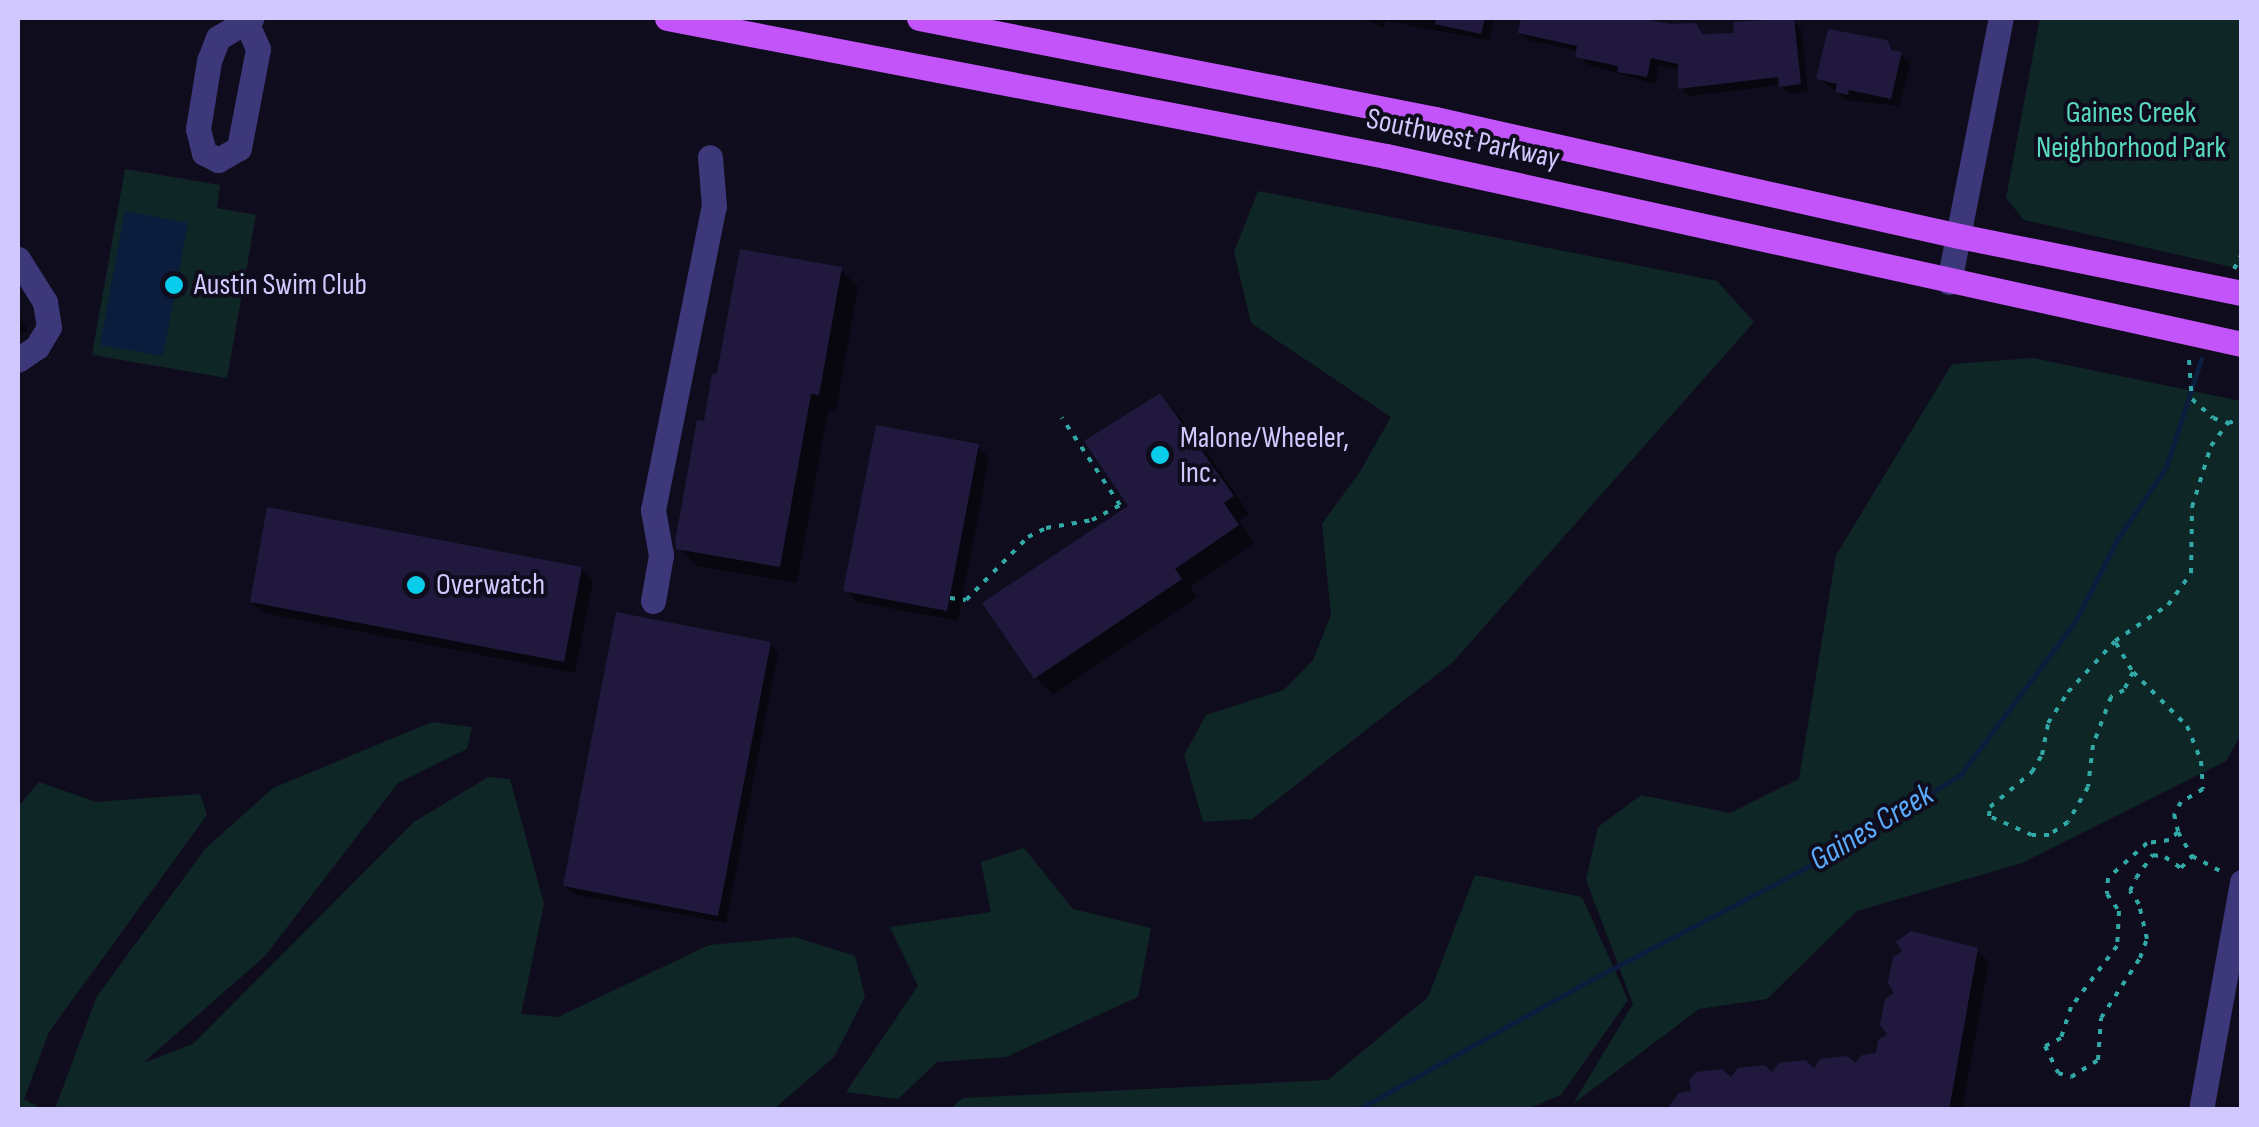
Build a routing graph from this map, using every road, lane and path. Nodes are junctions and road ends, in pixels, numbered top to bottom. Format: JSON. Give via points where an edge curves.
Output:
{"nodes":[{"id":1,"x":668,"y":18,"type":"edge"},
{"id":2,"x":920,"y":18,"type":"edge"},
{"id":3,"x":2002,"y":18,"type":"edge"},
{"id":4,"x":249,"y":21,"type":"edge"},
{"id":5,"x":710,"y":157,"type":"dead end"},
{"id":6,"x":1960,"y":236,"type":"junction"},
{"id":7,"x":2242,"y":253,"type":"edge"},
{"id":8,"x":18,"y":258,"type":"edge"},
{"id":9,"x":2238,"y":281,"type":"edge"},
{"id":10,"x":1949,"y":282,"type":"junction"},
{"id":11,"x":2242,"y":344,"type":"edge"},
{"id":12,"x":18,"y":360,"type":"edge"},
{"id":13,"x":2189,"y":360,"type":"dead end"},
{"id":14,"x":1062,"y":418,"type":"dead end"},
{"id":15,"x":2242,"y":419,"type":"edge"},
{"id":16,"x":2228,"y":423,"type":"junction"},
{"id":17,"x":950,"y":598,"type":"dead end"},
{"id":18,"x":653,"y":601,"type":"dead end"},
{"id":19,"x":2115,"y":642,"type":"junction"},
{"id":20,"x":2133,"y":672,"type":"junction"},
{"id":21,"x":2178,"y":832,"type":"junction"},
{"id":22,"x":2192,"y":856,"type":"junction"},
{"id":23,"x":2233,"y":877,"type":"edge"},
{"id":24,"x":2201,"y":1110,"type":"edge"}],
"edges":[{"from":1,"to":10,"type":"main road","name":"Southwest Parkway","via":[[1386,156]]},
{"from":2,"to":6,"type":"main road","name":"Southwest Parkway","via":[[1435,118]]},
{"from":3,"to":6,"type":"street"},
{"from":4,"to":4,"type":"street","via":[[218,38],[209,61],[198,129],[204,153],[218,160],[239,148],[258,50]]},
{"from":5,"to":18,"type":"street","via":[[714,206],[653,510],[661,555]]},
{"from":6,"to":9,"type":"main road","name":"Southwest Parkway"},
{"from":6,"to":10,"type":"street"},
{"from":7,"to":9,"type":"path"},
{"from":8,"to":12,"type":"street","via":[[45,302],[49,327]]},
{"from":10,"to":11,"type":"main road","name":"Southwest Parkway"},
{"from":13,"to":16,"type":"path","via":[[2192,400]]},
{"from":14,"to":17,"type":"path","via":[[1120,505],[1092,520],[1028,536],[966,600]]},
{"from":15,"to":16,"type":"path"},
{"from":16,"to":19,"type":"path","via":[[2211,446],[2192,507],[2190,573],[2168,605]]},
{"from":19,"to":20,"type":"path"},
{"from":19,"to":20,"type":"path","via":[[2058,707],[2032,772],[1990,806],[1989,816],[2032,835],[2068,822],[2088,788],[2093,745],[2111,697],[2124,690]]},
{"from":20,"to":21,"type":"path","via":[[2187,726],[2201,762],[2203,788],[2174,814]]},
{"from":21,"to":22,"type":"path"},
{"from":21,"to":22,"type":"path","via":[[2147,843],[2108,878],[2107,894],[2119,910],[2117,946],[2070,1006],[2061,1038],[2045,1046],[2058,1073],[2071,1076],[2098,1060],[2100,1018],[2140,958],[2146,940],[2130,891],[2136,878],[2152,855],[2181,868]]},
{"from":22,"to":23,"type":"path"},
{"from":23,"to":24,"type":"street"}]}
